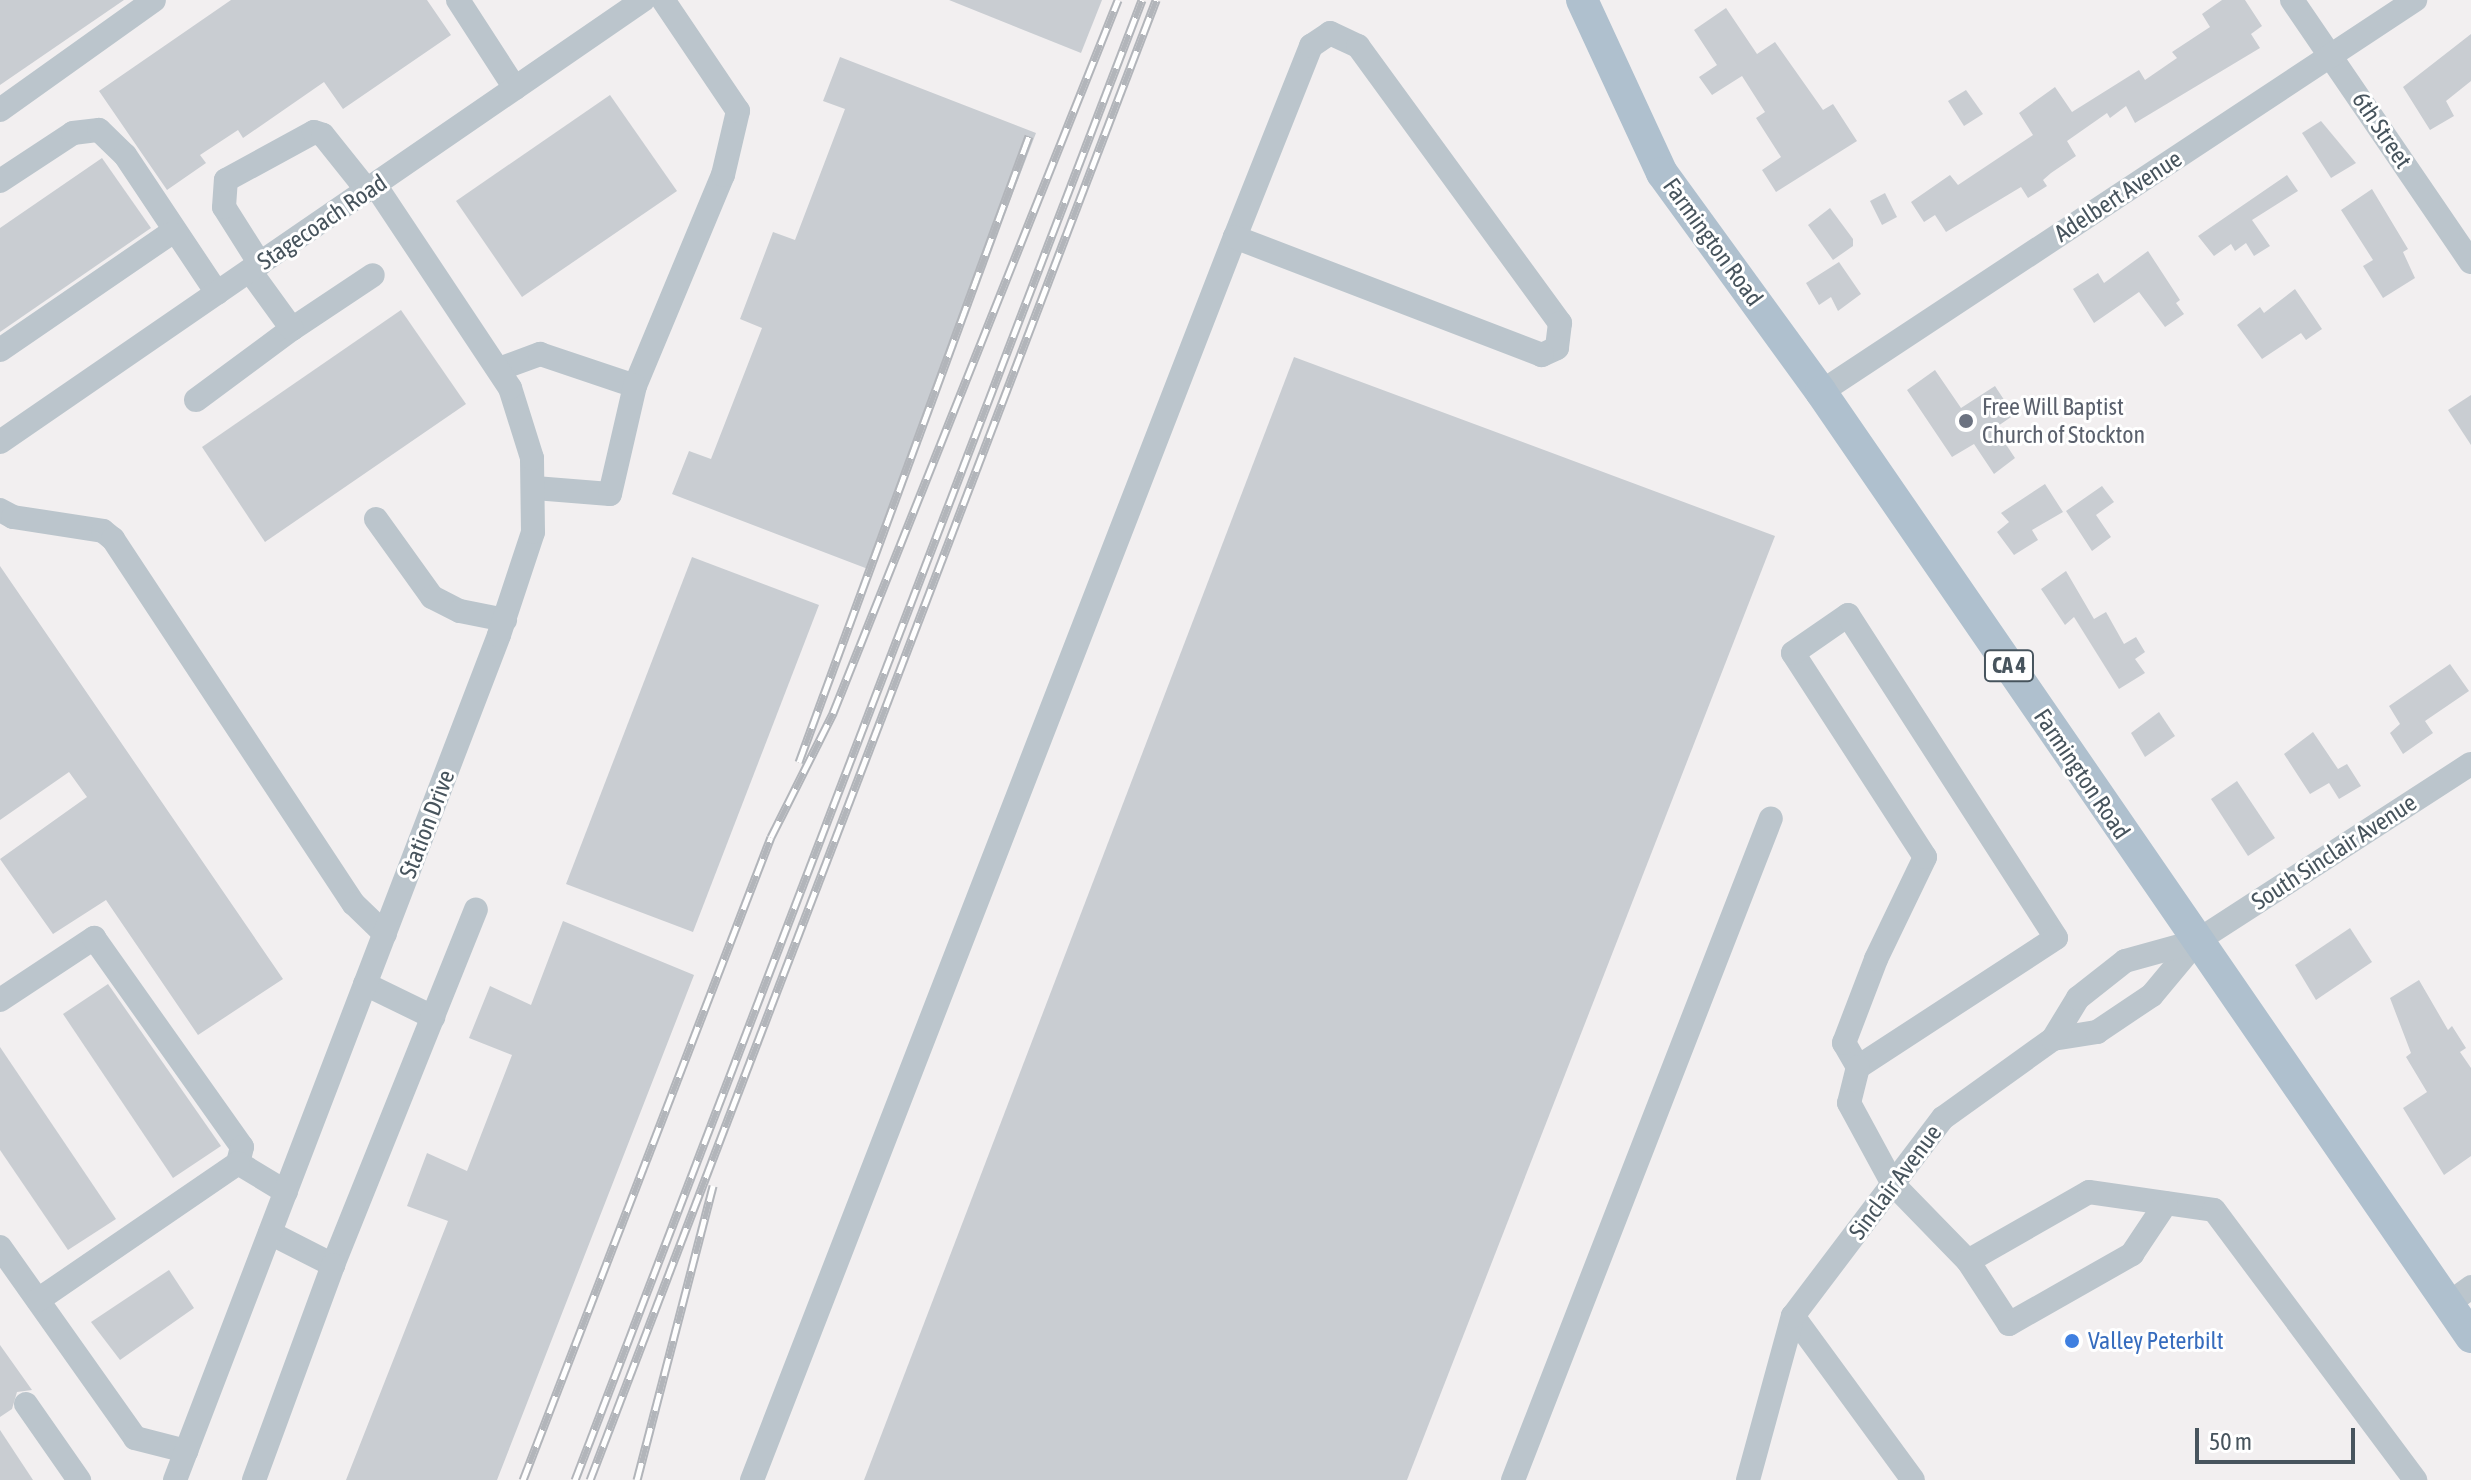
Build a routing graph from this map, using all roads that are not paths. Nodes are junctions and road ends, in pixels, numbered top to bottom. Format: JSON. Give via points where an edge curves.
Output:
{"nodes":[{"id":1,"x":154,"y":0,"type":"edge"},
{"id":2,"x":458,"y":0,"type":"edge"},
{"id":3,"x":643,"y":0,"type":"edge"},
{"id":4,"x":663,"y":0,"type":"edge"},
{"id":5,"x":1582,"y":0,"type":"edge"},
{"id":6,"x":2292,"y":0,"type":"edge"},
{"id":7,"x":2415,"y":0,"type":"edge"},
{"id":8,"x":2331,"y":55,"type":"junction"},
{"id":9,"x":515,"y":88,"type":"junction"},
{"id":10,"x":0,"y":110,"type":"edge"},
{"id":11,"x":0,"y":181,"type":"edge"},
{"id":12,"x":371,"y":188,"type":"junction"},
{"id":13,"x":177,"y":235,"type":"junction"},
{"id":14,"x":1235,"y":237,"type":"junction"},
{"id":15,"x":2471,"y":262,"type":"edge"},
{"id":16,"x":255,"y":267,"type":"junction"},
{"id":17,"x":373,"y":275,"type":"dead end"},
{"id":18,"x":217,"y":293,"type":"junction"},
{"id":19,"x":292,"y":329,"type":"junction"},
{"id":20,"x":0,"y":350,"type":"edge"},
{"id":21,"x":499,"y":369,"type":"junction"},
{"id":22,"x":635,"y":386,"type":"junction"},
{"id":23,"x":1821,"y":392,"type":"junction"},
{"id":24,"x":196,"y":400,"type":"dead end"},
{"id":25,"x":0,"y":442,"type":"edge"},
{"id":26,"x":535,"y":488,"type":"junction"},
{"id":27,"x":0,"y":510,"type":"edge"},
{"id":28,"x":376,"y":519,"type":"dead end"},
{"id":29,"x":505,"y":620,"type":"junction"},
{"id":30,"x":2471,"y":764,"type":"edge"},
{"id":31,"x":1771,"y":818,"type":"dead end"},
{"id":32,"x":476,"y":910,"type":"dead end"},
{"id":33,"x":385,"y":934,"type":"junction"},
{"id":34,"x":2197,"y":941,"type":"junction"},
{"id":35,"x":365,"y":984,"type":"junction"},
{"id":36,"x":0,"y":1000,"type":"edge"},
{"id":37,"x":433,"y":1017,"type":"junction"},
{"id":38,"x":2053,"y":1039,"type":"junction"},
{"id":39,"x":1858,"y":1067,"type":"junction"},
{"id":40,"x":238,"y":1163,"type":"junction"},
{"id":41,"x":1893,"y":1184,"type":"junction"},
{"id":42,"x":286,"y":1192,"type":"junction"},
{"id":43,"x":2166,"y":1203,"type":"junction"},
{"id":44,"x":270,"y":1233,"type":"junction"},
{"id":45,"x":0,"y":1247,"type":"edge"},
{"id":46,"x":1968,"y":1261,"type":"junction"},
{"id":47,"x":333,"y":1265,"type":"junction"},
{"id":48,"x":2460,"y":1295,"type":"edge"},
{"id":49,"x":38,"y":1300,"type":"junction"},
{"id":50,"x":1793,"y":1316,"type":"junction"},
{"id":51,"x":2471,"y":1337,"type":"edge"},
{"id":52,"x":26,"y":1404,"type":"dead end"},
{"id":53,"x":186,"y":1451,"type":"junction"},
{"id":54,"x":79,"y":1480,"type":"edge"},
{"id":55,"x":175,"y":1480,"type":"edge"},
{"id":56,"x":254,"y":1480,"type":"edge"},
{"id":57,"x":752,"y":1480,"type":"edge"},
{"id":58,"x":1513,"y":1480,"type":"edge"},
{"id":59,"x":1748,"y":1480,"type":"edge"},
{"id":60,"x":1913,"y":1480,"type":"edge"},
{"id":61,"x":2415,"y":1480,"type":"edge"}],
"edges":[{"from":1,"to":10,"type":"street"},
{"from":2,"to":9,"type":"street"},
{"from":3,"to":9,"type":"street","name":"Stagecoach Road"},
{"from":4,"to":22,"type":"street","via":[[738,111],[723,175]]},
{"from":5,"to":23,"type":"main road","name":"Farmington Road","number":"CA 4","via":[[1662,173]]},
{"from":6,"to":8,"type":"street","name":"6th Street"},
{"from":7,"to":8,"type":"street","name":"Adelbert Avenue"},
{"from":8,"to":15,"type":"street","name":"6th Street"},
{"from":8,"to":23,"type":"street","name":"Adelbert Avenue"},
{"from":9,"to":12,"type":"street","name":"Stagecoach Road"},
{"from":11,"to":13,"type":"street","via":[[73,133],[99,130],[125,155]]},
{"from":12,"to":16,"type":"street","name":"Stagecoach Road"},
{"from":12,"to":16,"type":"street","name":"Station Drive","via":[[323,135],[314,132],[226,180],[224,207]]},
{"from":12,"to":21,"type":"street","name":"Station Drive"},
{"from":13,"to":18,"type":"street"},
{"from":13,"to":20,"type":"street","via":[[168,235]]},
{"from":14,"to":14,"type":"street","via":[[1311,46],[1330,33],[1358,46],[1560,323],[1557,348],[1542,355]]},
{"from":14,"to":57,"type":"street"},
{"from":16,"to":18,"type":"street","name":"Stagecoach Road"},
{"from":16,"to":19,"type":"street"},
{"from":17,"to":19,"type":"street"},
{"from":18,"to":25,"type":"street","name":"Stagecoach Road"},
{"from":19,"to":24,"type":"street"},
{"from":21,"to":22,"type":"street","via":[[540,354]]},
{"from":21,"to":26,"type":"street","name":"Station Drive","via":[[526,430]]},
{"from":22,"to":26,"type":"street","via":[[610,494]]},
{"from":23,"to":34,"type":"main road","name":"Farmington Road","number":"CA 4"},
{"from":26,"to":29,"type":"street","name":"Station Drive","via":[[527,560]]},
{"from":27,"to":33,"type":"street","via":[[13,517],[103,531],[113,539],[354,904]]},
{"from":28,"to":29,"type":"street","via":[[432,597],[460,611]]},
{"from":29,"to":33,"type":"street","name":"Station Drive"},
{"from":30,"to":34,"type":"street","name":"South Sinclair Avenue"},
{"from":31,"to":58,"type":"street"},
{"from":32,"to":37,"type":"street"},
{"from":33,"to":35,"type":"street","name":"Station Drive"},
{"from":34,"to":38,"type":"street","name":"Sinclair Avenue","via":[[2141,1003],[2097,1032]]},
{"from":34,"to":38,"type":"street","name":"Sinclair Avenue","via":[[2125,961],[2078,998]]},
{"from":34,"to":48,"type":"main road","name":"Farmington Road","number":"CA 4"},
{"from":35,"to":37,"type":"street"},
{"from":35,"to":42,"type":"street","name":"Station Drive"},
{"from":36,"to":40,"type":"street","via":[[94,938],[242,1147]]},
{"from":37,"to":47,"type":"street"},
{"from":38,"to":41,"type":"street","name":"Sinclair Avenue","via":[[1943,1118]]},
{"from":39,"to":39,"type":"street","via":[[2056,938],[1848,615],[1793,653],[1925,857],[1876,959],[1844,1043]]},
{"from":39,"to":41,"type":"street","via":[[1849,1103]]},
{"from":40,"to":42,"type":"street"},
{"from":40,"to":49,"type":"street"},
{"from":41,"to":46,"type":"street"},
{"from":41,"to":50,"type":"street","name":"Sinclair Avenue"},
{"from":42,"to":44,"type":"street","name":"Station Drive"},
{"from":43,"to":46,"type":"street","via":[[2089,1192]]},
{"from":43,"to":46,"type":"street","via":[[2132,1254],[2009,1324]]},
{"from":43,"to":61,"type":"street","via":[[2214,1210]]},
{"from":44,"to":47,"type":"street"},
{"from":44,"to":53,"type":"street","name":"Station Drive"},
{"from":45,"to":49,"type":"street"},
{"from":47,"to":56,"type":"street"},
{"from":48,"to":51,"type":"main road","name":"Farmington Road","number":"CA 4"},
{"from":49,"to":53,"type":"street","via":[[135,1438]]},
{"from":50,"to":59,"type":"street"},
{"from":50,"to":60,"type":"street"},
{"from":52,"to":54,"type":"street"},
{"from":53,"to":55,"type":"street","name":"Station Drive"}]}
